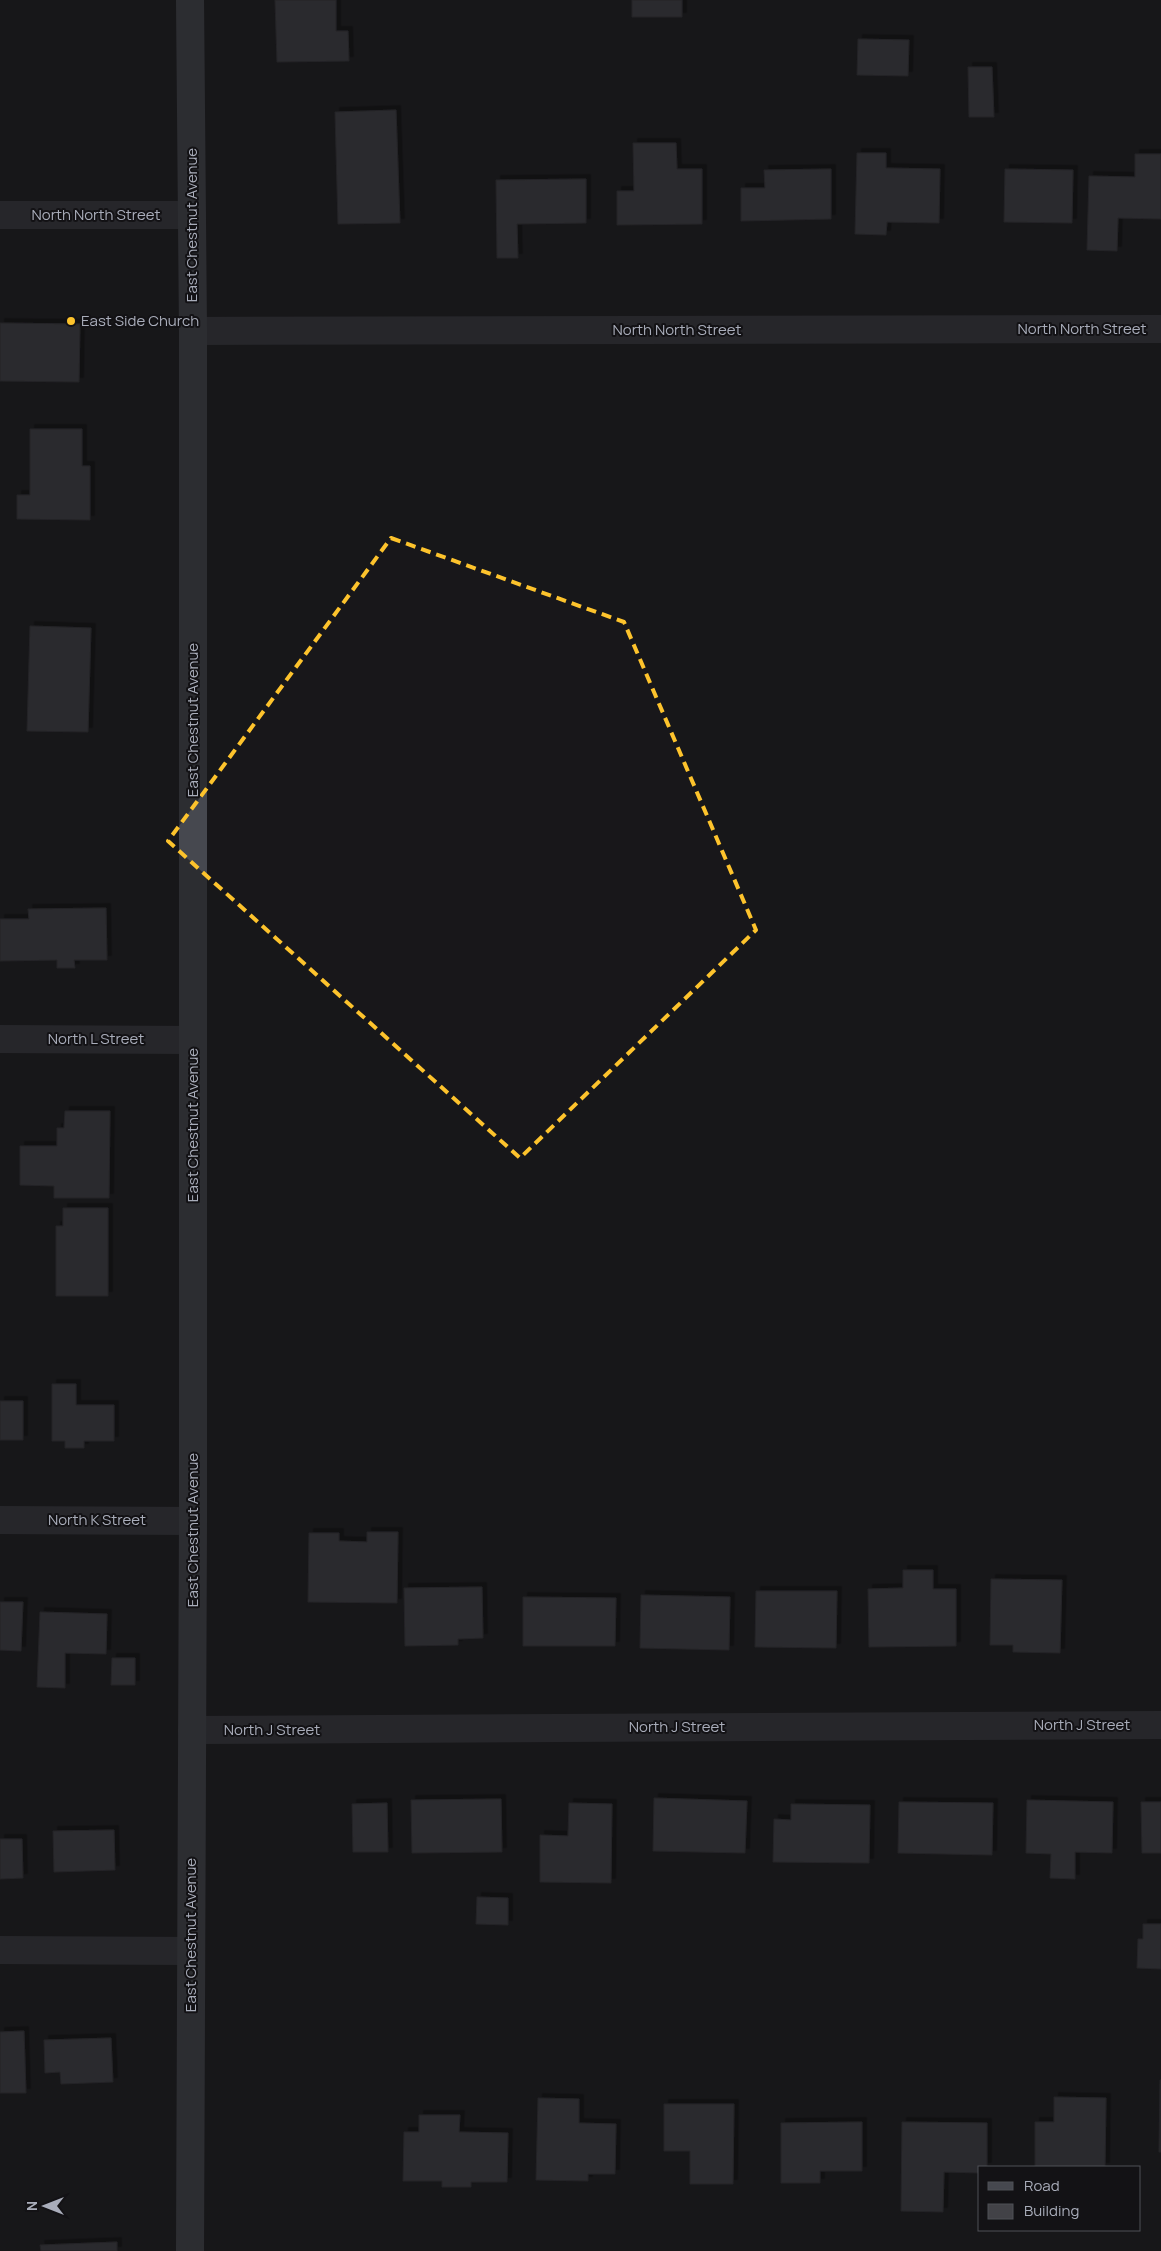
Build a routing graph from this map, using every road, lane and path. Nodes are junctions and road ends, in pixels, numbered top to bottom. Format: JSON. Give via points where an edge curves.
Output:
{"nodes":[{"id":1,"x":190,"y":0,"type":"edge"},
{"id":2,"x":0,"y":215,"type":"edge"},
{"id":3,"x":192,"y":215,"type":"junction"},
{"id":4,"x":1161,"y":329,"type":"edge"},
{"id":5,"x":193,"y":331,"type":"junction"},
{"id":6,"x":0,"y":1039,"type":"edge"},
{"id":7,"x":193,"y":1040,"type":"junction"},
{"id":8,"x":0,"y":1520,"type":"edge"},
{"id":9,"x":193,"y":1520,"type":"junction"},
{"id":10,"x":1161,"y":1724,"type":"edge"},
{"id":11,"x":192,"y":1730,"type":"junction"},
{"id":12,"x":0,"y":1950,"type":"edge"},
{"id":13,"x":191,"y":1951,"type":"junction"},
{"id":14,"x":190,"y":2251,"type":"edge"}],
"edges":[{"from":1,"to":3,"type":"street","name":"East Chestnut Avenue"},
{"from":2,"to":3,"type":"street","name":"North North Street"},
{"from":3,"to":5,"type":"street","name":"East Chestnut Avenue"},
{"from":4,"to":5,"type":"street","name":"North North Street"},
{"from":5,"to":7,"type":"street","name":"East Chestnut Avenue"},
{"from":6,"to":7,"type":"street","name":"North L Street"},
{"from":7,"to":9,"type":"street","name":"East Chestnut Avenue"},
{"from":8,"to":9,"type":"street","name":"North K Street"},
{"from":9,"to":11,"type":"street","name":"East Chestnut Avenue"},
{"from":10,"to":11,"type":"street","name":"North J Street"},
{"from":11,"to":13,"type":"street","name":"East Chestnut Avenue"},
{"from":12,"to":13,"type":"street"},
{"from":13,"to":14,"type":"street","name":"East Chestnut Avenue"}]}
